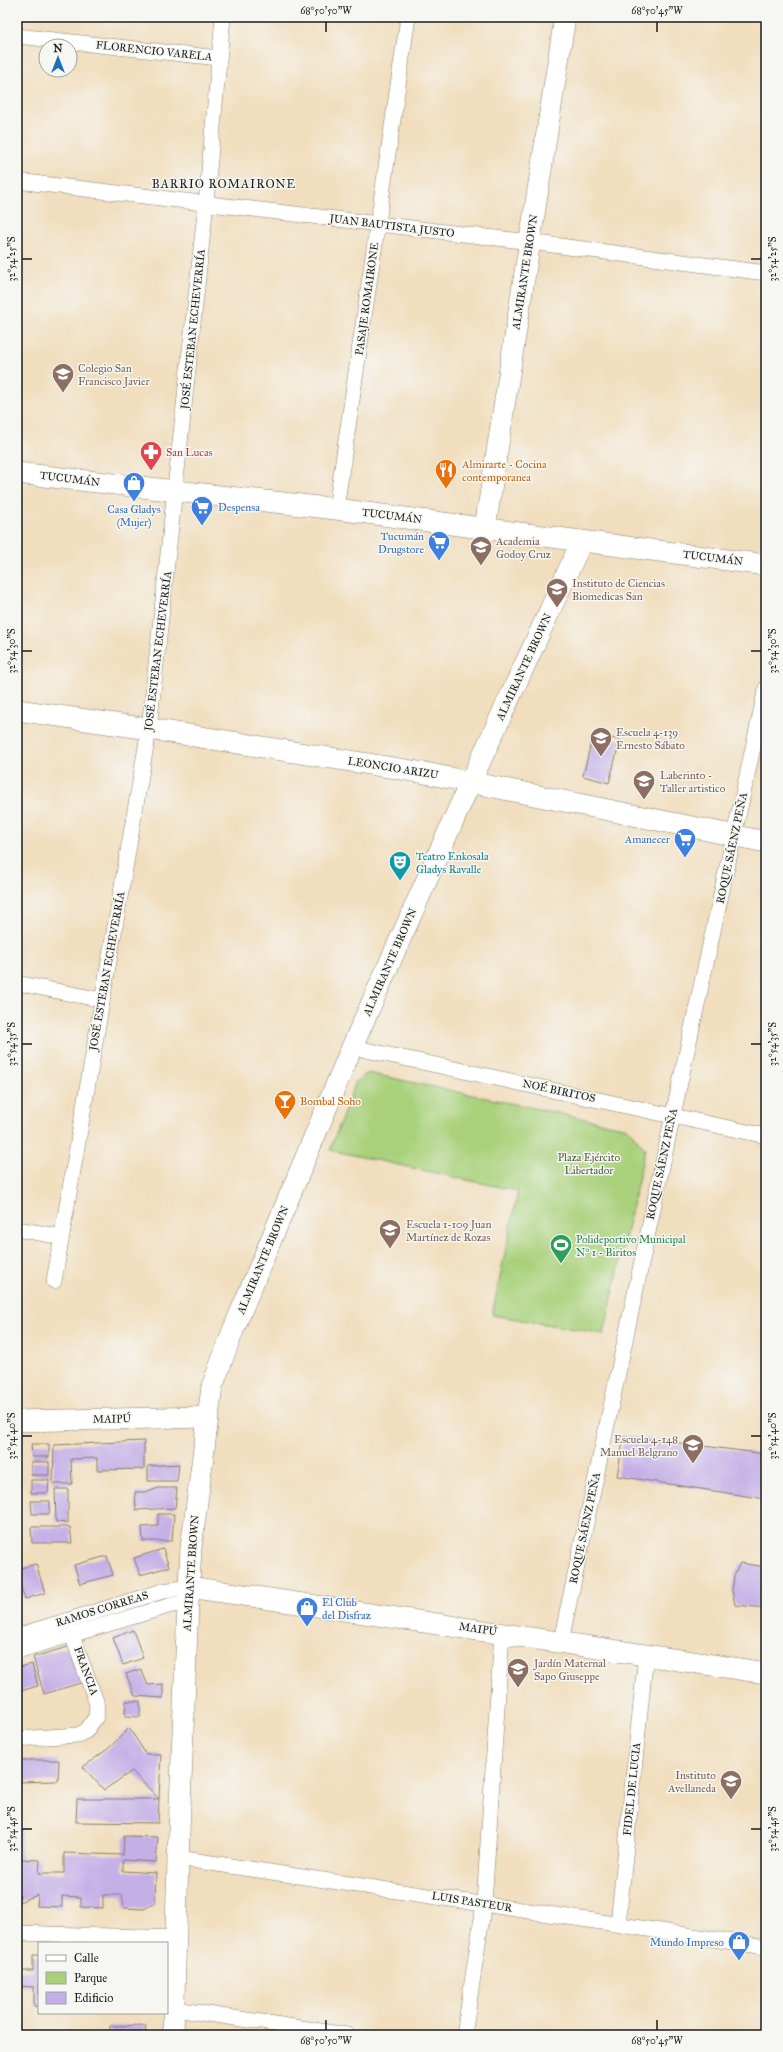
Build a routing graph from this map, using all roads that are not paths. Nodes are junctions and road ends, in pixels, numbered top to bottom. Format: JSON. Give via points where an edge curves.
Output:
{"nodes":[{"id":1,"x":223,"y":17,"type":"edge"},
{"id":2,"x":408,"y":17,"type":"edge"},
{"id":3,"x":565,"y":17,"type":"edge"},
{"id":4,"x":17,"y":36,"type":"edge"},
{"id":5,"x":219,"y":58,"type":"junction"},
{"id":6,"x":17,"y":181,"type":"edge"},
{"id":7,"x":206,"y":203,"type":"junction"},
{"id":8,"x":378,"y":225,"type":"junction"},
{"id":9,"x":530,"y":242,"type":"junction"},
{"id":10,"x":766,"y":273,"type":"edge"},
{"id":11,"x":17,"y":473,"type":"edge"},
{"id":12,"x":176,"y":491,"type":"junction"},
{"id":13,"x":336,"y":509,"type":"junction"},
{"id":14,"x":485,"y":528,"type":"junction"},
{"id":15,"x":582,"y":541,"type":"junction"},
{"id":16,"x":766,"y":565,"type":"edge"},
{"id":17,"x":766,"y":688,"type":"edge"},
{"id":18,"x":17,"y":710,"type":"edge"},
{"id":19,"x":149,"y":729,"type":"junction"},
{"id":20,"x":471,"y":781,"type":"junction"},
{"id":21,"x":735,"y":835,"type":"junction"},
{"id":22,"x":766,"y":842,"type":"edge"},
{"id":23,"x":17,"y":983,"type":"edge"},
{"id":24,"x":102,"y":1000,"type":"junction"},
{"id":25,"x":352,"y":1047,"type":"junction"},
{"id":26,"x":672,"y":1115,"type":"junction"},
{"id":27,"x":766,"y":1136,"type":"edge"},
{"id":28,"x":17,"y":1228,"type":"edge"},
{"id":29,"x":62,"y":1238,"type":"junction"},
{"id":30,"x":54,"y":1281,"type":"dead end"},
{"id":31,"x":207,"y":1417,"type":"junction"},
{"id":32,"x":17,"y":1421,"type":"edge"},
{"id":33,"x":188,"y":1595,"type":"junction"},
{"id":34,"x":502,"y":1632,"type":"junction"},
{"id":35,"x":72,"y":1635,"type":"junction"},
{"id":36,"x":17,"y":1636,"type":"edge"},
{"id":37,"x":561,"y":1641,"type":"junction"},
{"id":38,"x":17,"y":1651,"type":"edge"},
{"id":39,"x":646,"y":1654,"type":"junction"},
{"id":40,"x":766,"y":1673,"type":"edge"},
{"id":41,"x":17,"y":1739,"type":"edge"},
{"id":42,"x":178,"y":1858,"type":"junction"},
{"id":43,"x":484,"y":1904,"type":"junction"},
{"id":44,"x":618,"y":1924,"type":"junction"},
{"id":45,"x":17,"y":1933,"type":"edge"},
{"id":46,"x":176,"y":1938,"type":"junction"},
{"id":47,"x":766,"y":1946,"type":"edge"},
{"id":48,"x":175,"y":2009,"type":"junction"},
{"id":49,"x":173,"y":2035,"type":"edge"},
{"id":50,"x":347,"y":2035,"type":"edge"},
{"id":51,"x":464,"y":2035,"type":"edge"}],
"edges":[{"from":1,"to":5,"type":"street","name":"JOSÉ ESTEBAN ECHEVERRÍA"},
{"from":2,"to":8,"type":"street","name":"PASAJE ROMAIRONE"},
{"from":3,"to":9,"type":"street","name":"ALMIRANTE BROWN"},
{"from":4,"to":5,"type":"street","name":"FLORENCIO VARELA"},
{"from":5,"to":7,"type":"street","name":"JOSÉ ESTEBAN ECHEVERRÍA"},
{"from":6,"to":7,"type":"street","name":"JUAN BAUTISTA JUSTO"},
{"from":7,"to":8,"type":"street","name":"JUAN BAUTISTA JUSTO"},
{"from":7,"to":12,"type":"street","name":"JOSÉ ESTEBAN ECHEVERRÍA"},
{"from":8,"to":9,"type":"street","name":"JUAN BAUTISTA JUSTO"},
{"from":8,"to":13,"type":"street","name":"PASAJE ROMAIRONE"},
{"from":9,"to":10,"type":"street","name":"JUAN BAUTISTA JUSTO"},
{"from":9,"to":14,"type":"street","name":"ALMIRANTE BROWN"},
{"from":11,"to":12,"type":"street","name":"TUCUMÁN"},
{"from":12,"to":13,"type":"street","name":"TUCUMÁN"},
{"from":12,"to":19,"type":"street","name":"JOSÉ ESTEBAN ECHEVERRÍA"},
{"from":13,"to":14,"type":"street","name":"TUCUMÁN"},
{"from":14,"to":15,"type":"street","name":"TUCUMÁN"},
{"from":15,"to":16,"type":"street","name":"TUCUMÁN"},
{"from":15,"to":20,"type":"street","name":"ALMIRANTE BROWN"},
{"from":17,"to":21,"type":"street","name":"ROQUE SÁENZ PEÑA"},
{"from":18,"to":19,"type":"street","name":"LEONCIO ARIZU"},
{"from":19,"to":20,"type":"street","name":"LEONCIO ARIZU"},
{"from":19,"to":24,"type":"street","name":"JOSÉ ESTEBAN ECHEVERRÍA"},
{"from":20,"to":21,"type":"street","name":"LEONCIO ARIZU"},
{"from":20,"to":25,"type":"street","name":"ALMIRANTE BROWN"},
{"from":21,"to":22,"type":"street","name":"LEONCIO ARIZU"},
{"from":21,"to":26,"type":"street","name":"ROQUE SÁENZ PEÑA"},
{"from":23,"to":24,"type":"street"},
{"from":24,"to":29,"type":"street","name":"JOSÉ ESTEBAN ECHEVERRÍA"},
{"from":25,"to":26,"type":"street","name":"NOÉ BIRITOS"},
{"from":25,"to":31,"type":"street","name":"ALMIRANTE BROWN","via":[[228,1343],[212,1388]]},
{"from":26,"to":27,"type":"street","name":"NOÉ BIRITOS"},
{"from":26,"to":37,"type":"street","name":"ROQUE SÁENZ PEÑA"},
{"from":28,"to":29,"type":"street"},
{"from":29,"to":30,"type":"street","name":"JOSÉ ESTEBAN ECHEVERRÍA"},
{"from":31,"to":32,"type":"street","name":"MAIPÚ"},
{"from":31,"to":33,"type":"street","name":"ALMIRANTE BROWN","via":[[191,1548]]},
{"from":33,"to":34,"type":"street","name":"MAIPÚ"},
{"from":33,"to":35,"type":"street","name":"RAMOS CORREAS","via":[[172,1605]]},
{"from":33,"to":36,"type":"street","name":"RAMOS CORREAS","via":[[163,1591]]},
{"from":33,"to":42,"type":"street","name":"ALMIRANTE BROWN"},
{"from":34,"to":37,"type":"street","name":"MAIPÚ"},
{"from":34,"to":43,"type":"street"},
{"from":35,"to":38,"type":"street","name":"RAMOS CORREAS"},
{"from":35,"to":41,"type":"street","name":"FRANCIA","via":[[98,1704],[96,1717],[86,1731],[78,1735]]},
{"from":37,"to":39,"type":"street","name":"MAIPÚ"},
{"from":39,"to":40,"type":"street","name":"MAIPÚ"},
{"from":39,"to":44,"type":"street","name":"FIDEL DE LUCIA"},
{"from":42,"to":43,"type":"street","name":"LUIS PASTEUR"},
{"from":42,"to":46,"type":"street","name":"ALMIRANTE BROWN"},
{"from":43,"to":44,"type":"street","name":"LUIS PASTEUR"},
{"from":43,"to":51,"type":"street"},
{"from":44,"to":47,"type":"street","name":"LUIS PASTEUR"},
{"from":45,"to":46,"type":"street"},
{"from":46,"to":48,"type":"street","name":"ALMIRANTE BROWN"},
{"from":48,"to":49,"type":"street","name":"ALMIRANTE BROWN"},
{"from":48,"to":50,"type":"street"}]}
